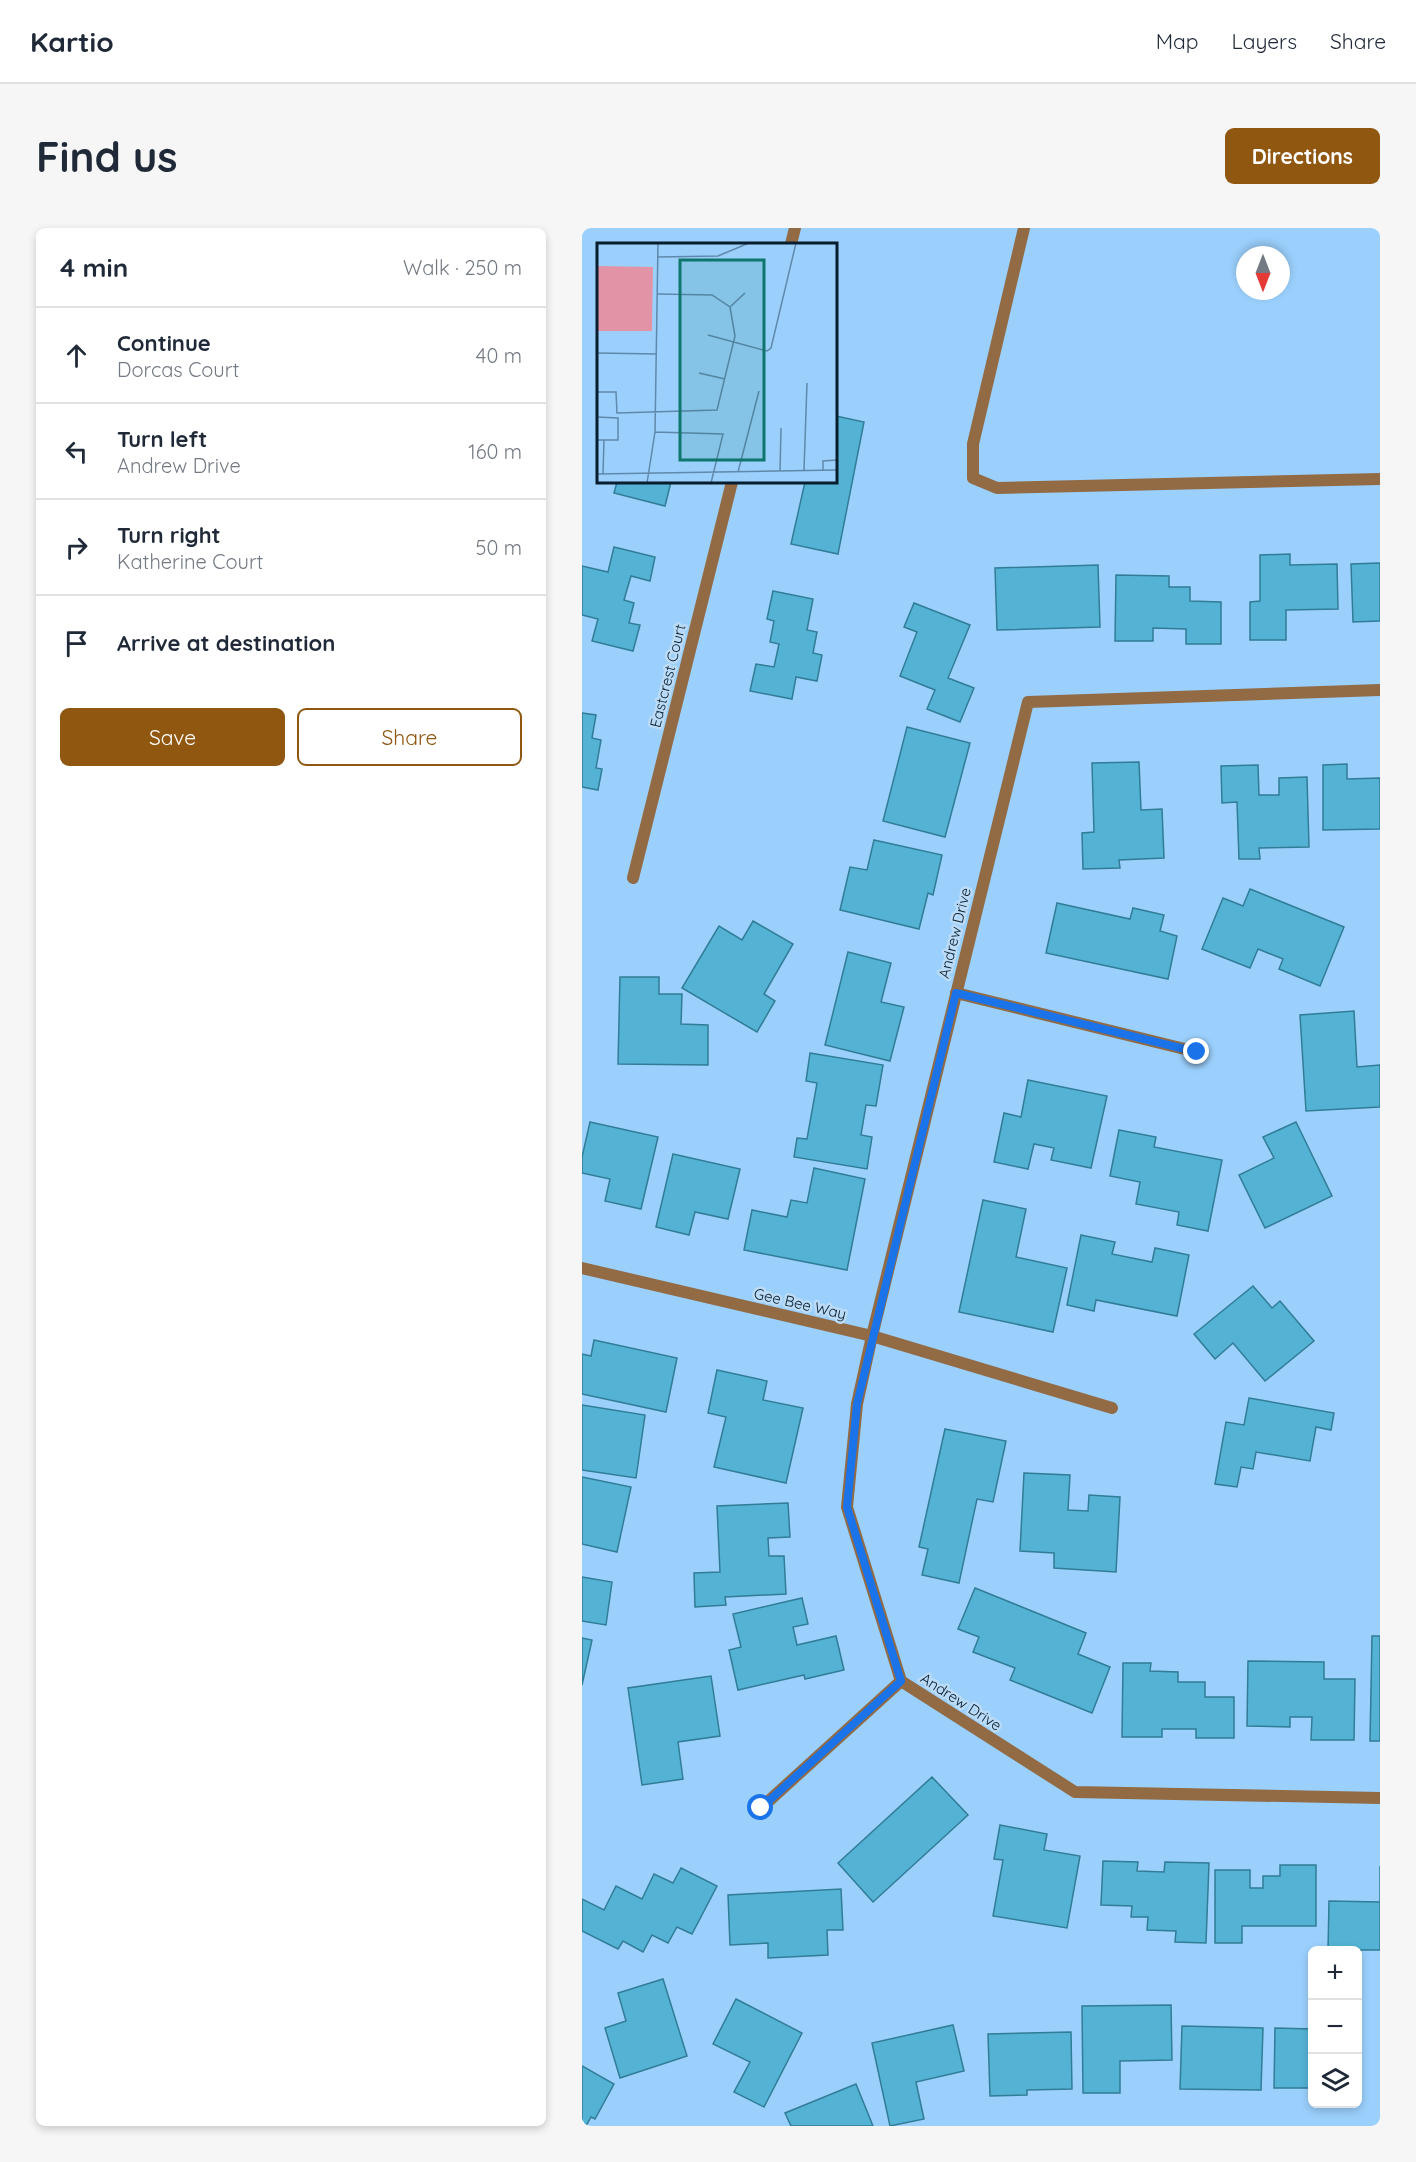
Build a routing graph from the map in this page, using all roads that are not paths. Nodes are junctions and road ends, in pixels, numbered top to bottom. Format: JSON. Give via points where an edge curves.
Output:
{"nodes":[{"id":1,"x":795,"y":228,"type":"edge"},
{"id":2,"x":1023,"y":228,"type":"edge"},
{"id":3,"x":790,"y":243,"type":"edge"},
{"id":4,"x":1380,"y":479,"type":"edge"},
{"id":5,"x":732,"y":483,"type":"edge"},
{"id":6,"x":1380,"y":690,"type":"edge"},
{"id":7,"x":633,"y":878,"type":"dead end"},
{"id":8,"x":956,"y":993,"type":"junction"},
{"id":9,"x":1197,"y":1052,"type":"dead end"},
{"id":10,"x":582,"y":1268,"type":"edge"},
{"id":11,"x":872,"y":1336,"type":"junction"},
{"id":12,"x":1113,"y":1408,"type":"dead end"},
{"id":13,"x":901,"y":1681,"type":"junction"},
{"id":14,"x":1380,"y":1798,"type":"edge"},
{"id":15,"x":761,"y":1808,"type":"dead end"}],
"edges":[{"from":1,"to":3,"type":"street"},
{"from":2,"to":4,"type":"street","via":[[974,444],[974,478],[997,488]]},
{"from":5,"to":7,"type":"street","name":"Eastcrest Court"},
{"from":6,"to":8,"type":"street","name":"Andrew Drive","via":[[1028,702]]},
{"from":8,"to":9,"type":"street"},
{"from":8,"to":11,"type":"street","name":"Andrew Drive"},
{"from":10,"to":11,"type":"street","name":"Gee Bee Way"},
{"from":11,"to":12,"type":"street","name":"Gee Bee Way"},
{"from":11,"to":13,"type":"street","name":"Andrew Drive","via":[[857,1404],[847,1507]]},
{"from":13,"to":14,"type":"street","name":"Andrew Drive","via":[[1075,1792]]},
{"from":13,"to":15,"type":"street"}]}
